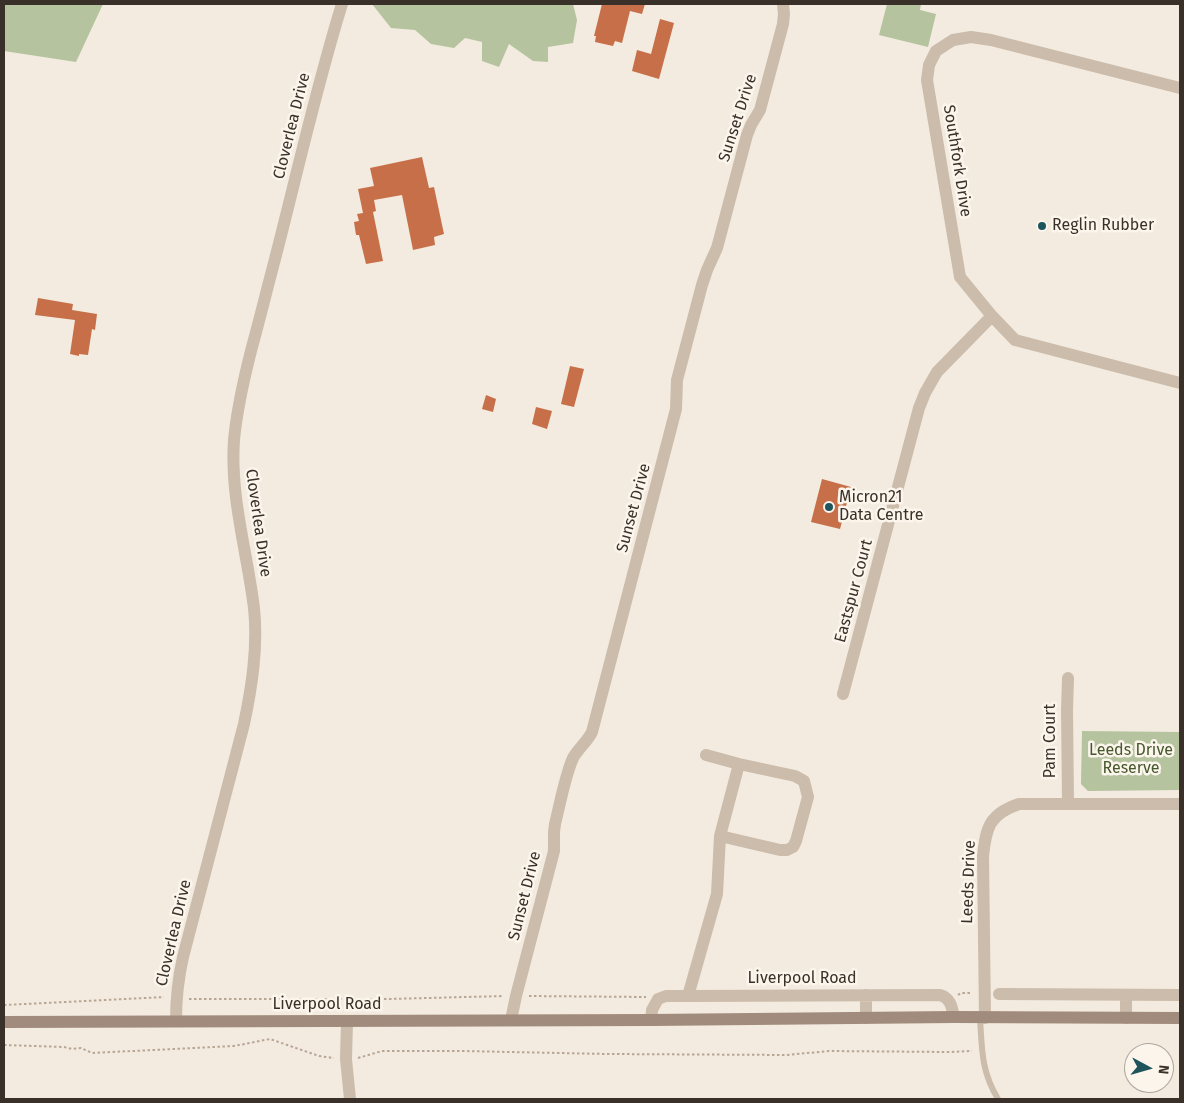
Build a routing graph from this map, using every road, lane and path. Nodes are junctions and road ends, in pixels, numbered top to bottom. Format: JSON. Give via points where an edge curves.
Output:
{"nodes":[{"id":1,"x":342,"y":4,"type":"edge"},
{"id":2,"x":783,"y":4,"type":"edge"},
{"id":3,"x":1180,"y":88,"type":"edge"},
{"id":4,"x":992,"y":316,"type":"junction"},
{"id":5,"x":1180,"y":383,"type":"edge"},
{"id":6,"x":1068,"y":678,"type":"dead end"},
{"id":7,"x":843,"y":694,"type":"dead end"},
{"id":8,"x":706,"y":755,"type":"dead end"},
{"id":9,"x":739,"y":764,"type":"junction"},
{"id":10,"x":1068,"y":803,"type":"junction"},
{"id":11,"x":1180,"y":804,"type":"edge"},
{"id":12,"x":720,"y":836,"type":"junction"},
{"id":13,"x":999,"y":994,"type":"dead end"},
{"id":14,"x":866,"y":995,"type":"junction"},
{"id":15,"x":1126,"y":995,"type":"junction"},
{"id":16,"x":1180,"y":995,"type":"edge"},
{"id":17,"x":516,"y":996,"type":"junction"},
{"id":18,"x":688,"y":996,"type":"junction"},
{"id":19,"x":176,"y":999,"type":"junction"},
{"id":20,"x":658,"y":999,"type":"junction"},
{"id":21,"x":4,"y":1005,"type":"edge"},
{"id":22,"x":866,"y":1018,"type":"junction"},
{"id":23,"x":954,"y":1018,"type":"junction"},
{"id":24,"x":982,"y":1018,"type":"junction"},
{"id":25,"x":1126,"y":1018,"type":"junction"},
{"id":26,"x":1180,"y":1018,"type":"edge"},
{"id":27,"x":511,"y":1020,"type":"junction"},
{"id":28,"x":651,"y":1020,"type":"junction"},
{"id":29,"x":176,"y":1021,"type":"junction"},
{"id":30,"x":347,"y":1021,"type":"junction"},
{"id":31,"x":4,"y":1022,"type":"edge"},
{"id":32,"x":4,"y":1045,"type":"edge"},
{"id":33,"x":982,"y":1051,"type":"junction"},
{"id":34,"x":346,"y":1060,"type":"junction"},
{"id":35,"x":350,"y":1099,"type":"edge"},
{"id":36,"x":998,"y":1099,"type":"edge"}],
"edges":[{"from":1,"to":19,"type":"street","name":"Cloverlea Drive","via":[[250,354],[237,415],[234,480],[254,609],[254,668],[244,724],[183,957]]},
{"from":2,"to":17,"type":"street","name":"Sunset Drive","via":[[783,24],[760,110],[747,135],[717,248],[699,294],[677,380],[676,409],[592,732],[575,755],[570,768],[555,824],[554,851]]},
{"from":3,"to":4,"type":"street","name":"Southfork Drive","via":[[971,36],[953,40],[936,52],[929,65],[927,80],[960,277]]},
{"from":4,"to":5,"type":"street","name":"Southfork Drive","via":[[1015,340]]},
{"from":4,"to":7,"type":"street","name":"Eastspur Court","via":[[937,372],[919,408]]},
{"from":6,"to":10,"type":"street","name":"Pam Court"},
{"from":8,"to":9,"type":"street"},
{"from":9,"to":12,"type":"street"},
{"from":9,"to":12,"type":"street","via":[[795,776],[804,781],[808,797],[796,841],[787,850]]},
{"from":10,"to":11,"type":"street","name":"Leeds Drive"},
{"from":10,"to":24,"type":"street","name":"Leeds Drive","via":[[1019,804],[997,815],[990,824],[983,856]]},
{"from":12,"to":18,"type":"street","via":[[717,894]]},
{"from":13,"to":15,"type":"street"},
{"from":14,"to":18,"type":"street","name":"Liverpool Road"},
{"from":14,"to":22,"type":"street"},
{"from":14,"to":23,"type":"street","name":"Liverpool Road","via":[[946,997]]},
{"from":15,"to":16,"type":"street"},
{"from":15,"to":25,"type":"street"},
{"from":17,"to":19,"type":"path"},
{"from":17,"to":20,"type":"path"},
{"from":17,"to":27,"type":"street","name":"Sunset Drive"},
{"from":18,"to":20,"type":"street","name":"Liverpool Road"},
{"from":19,"to":21,"type":"path"},
{"from":19,"to":29,"type":"street","name":"Cloverlea Drive"},
{"from":20,"to":28,"type":"street"},
{"from":22,"to":23,"type":"main road","name":"Liverpool Road"},
{"from":22,"to":28,"type":"main road","name":"Liverpool Road"},
{"from":23,"to":24,"type":"main road","name":"Liverpool Road"},
{"from":24,"to":25,"type":"main road","name":"Liverpool Road"},
{"from":24,"to":33,"type":"lane"},
{"from":25,"to":26,"type":"main road","name":"Liverpool Road"},
{"from":27,"to":28,"type":"main road","name":"Liverpool Road"},
{"from":27,"to":30,"type":"main road","name":"Liverpool Road"},
{"from":29,"to":30,"type":"main road","name":"Liverpool Road"},
{"from":29,"to":31,"type":"main road","name":"Liverpool Road"},
{"from":30,"to":34,"type":"street"},
{"from":32,"to":34,"type":"path","via":[[81,1048],[92,1053],[234,1046],[270,1040],[319,1056]]},
{"from":33,"to":34,"type":"path","via":[[828,1051],[786,1055],[382,1051]]},
{"from":33,"to":36,"type":"lane","via":[[984,1067]]},
{"from":34,"to":35,"type":"street"}]}
